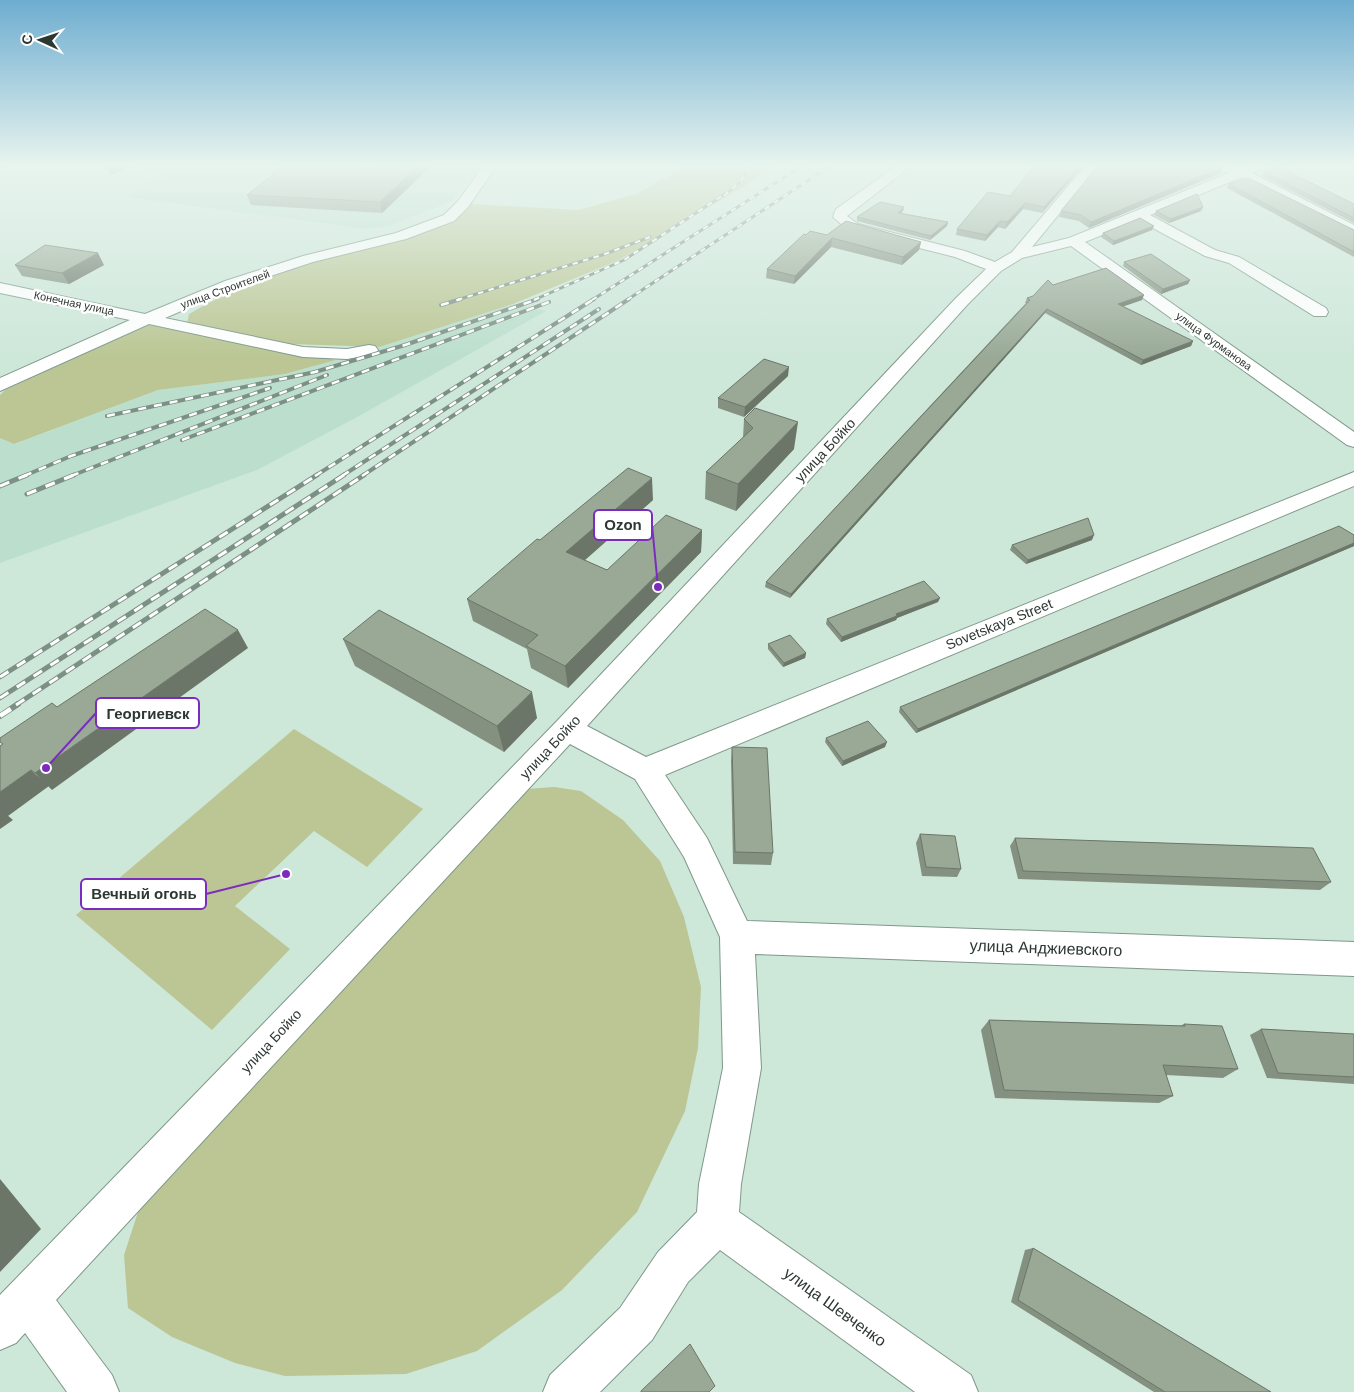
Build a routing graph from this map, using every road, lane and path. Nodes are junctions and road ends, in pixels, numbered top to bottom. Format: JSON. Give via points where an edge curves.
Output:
{"nodes":[{"id":1,"x":420,"y":229,"type":"edge"},
{"id":2,"x":860,"y":229,"type":"edge"},
{"id":3,"x":1039,"y":229,"type":"edge"},
{"id":4,"x":1104,"y":229,"type":"edge"},
{"id":5,"x":1165,"y":229,"type":"edge"},
{"id":6,"x":1074,"y":241,"type":"junction"},
{"id":7,"x":1017,"y":255,"type":"junction"},
{"id":8,"x":996,"y":268,"type":"junction"},
{"id":9,"x":0,"y":288,"type":"edge"},
{"id":10,"x":1320,"y":312,"type":"dead end"},
{"id":11,"x":147,"y":319,"type":"junction"},
{"id":12,"x":370,"y":350,"type":"dead end"},
{"id":13,"x":0,"y":385,"type":"edge"},
{"id":14,"x":1354,"y":441,"type":"edge"},
{"id":15,"x":1354,"y":478,"type":"edge"},
{"id":16,"x":567,"y":729,"type":"junction"},
{"id":17,"x":645,"y":770,"type":"junction"},
{"id":18,"x":737,"y":937,"type":"junction"},
{"id":19,"x":1354,"y":959,"type":"edge"},
{"id":20,"x":716,"y":1222,"type":"junction"},
{"id":21,"x":14,"y":1312,"type":"edge"},
{"id":22,"x":95,"y":1392,"type":"edge"},
{"id":23,"x":567,"y":1392,"type":"edge"},
{"id":24,"x":954,"y":1392,"type":"edge"}],
"edges":[{"from":1,"to":11,"type":"street","name":"улица Строителей","via":[[231,284]]},
{"from":2,"to":8,"type":"street","via":[[960,254]]},
{"from":3,"to":7,"type":"street","name":"улица Бойко"},
{"from":4,"to":6,"type":"street"},
{"from":5,"to":10,"type":"street","via":[[1210,253],[1234,260]]},
{"from":6,"to":7,"type":"street"},
{"from":6,"to":14,"type":"street","name":"улица Фурманова"},
{"from":7,"to":8,"type":"street","name":"улица Бойко"},
{"from":8,"to":16,"type":"street","name":"улица Бойко"},
{"from":9,"to":11,"type":"street","name":"Конечная улица"},
{"from":11,"to":12,"type":"street","name":"Конечная улица","via":[[303,352],[346,354]]},
{"from":11,"to":13,"type":"street","name":"улица Строителей"},
{"from":15,"to":17,"type":"street","name":"Sovetskaya Street"},
{"from":16,"to":17,"type":"street"},
{"from":16,"to":21,"type":"street","name":"улица Бойко"},
{"from":17,"to":18,"type":"street","via":[[696,848]]},
{"from":18,"to":19,"type":"street","name":"улица Анджиевского"},
{"from":18,"to":20,"type":"street","via":[[742,1068]]},
{"from":20,"to":23,"type":"street","via":[[673,1267],[636,1324]]},
{"from":20,"to":24,"type":"street","name":"улица Шевченко"},
{"from":21,"to":22,"type":"street"}]}
